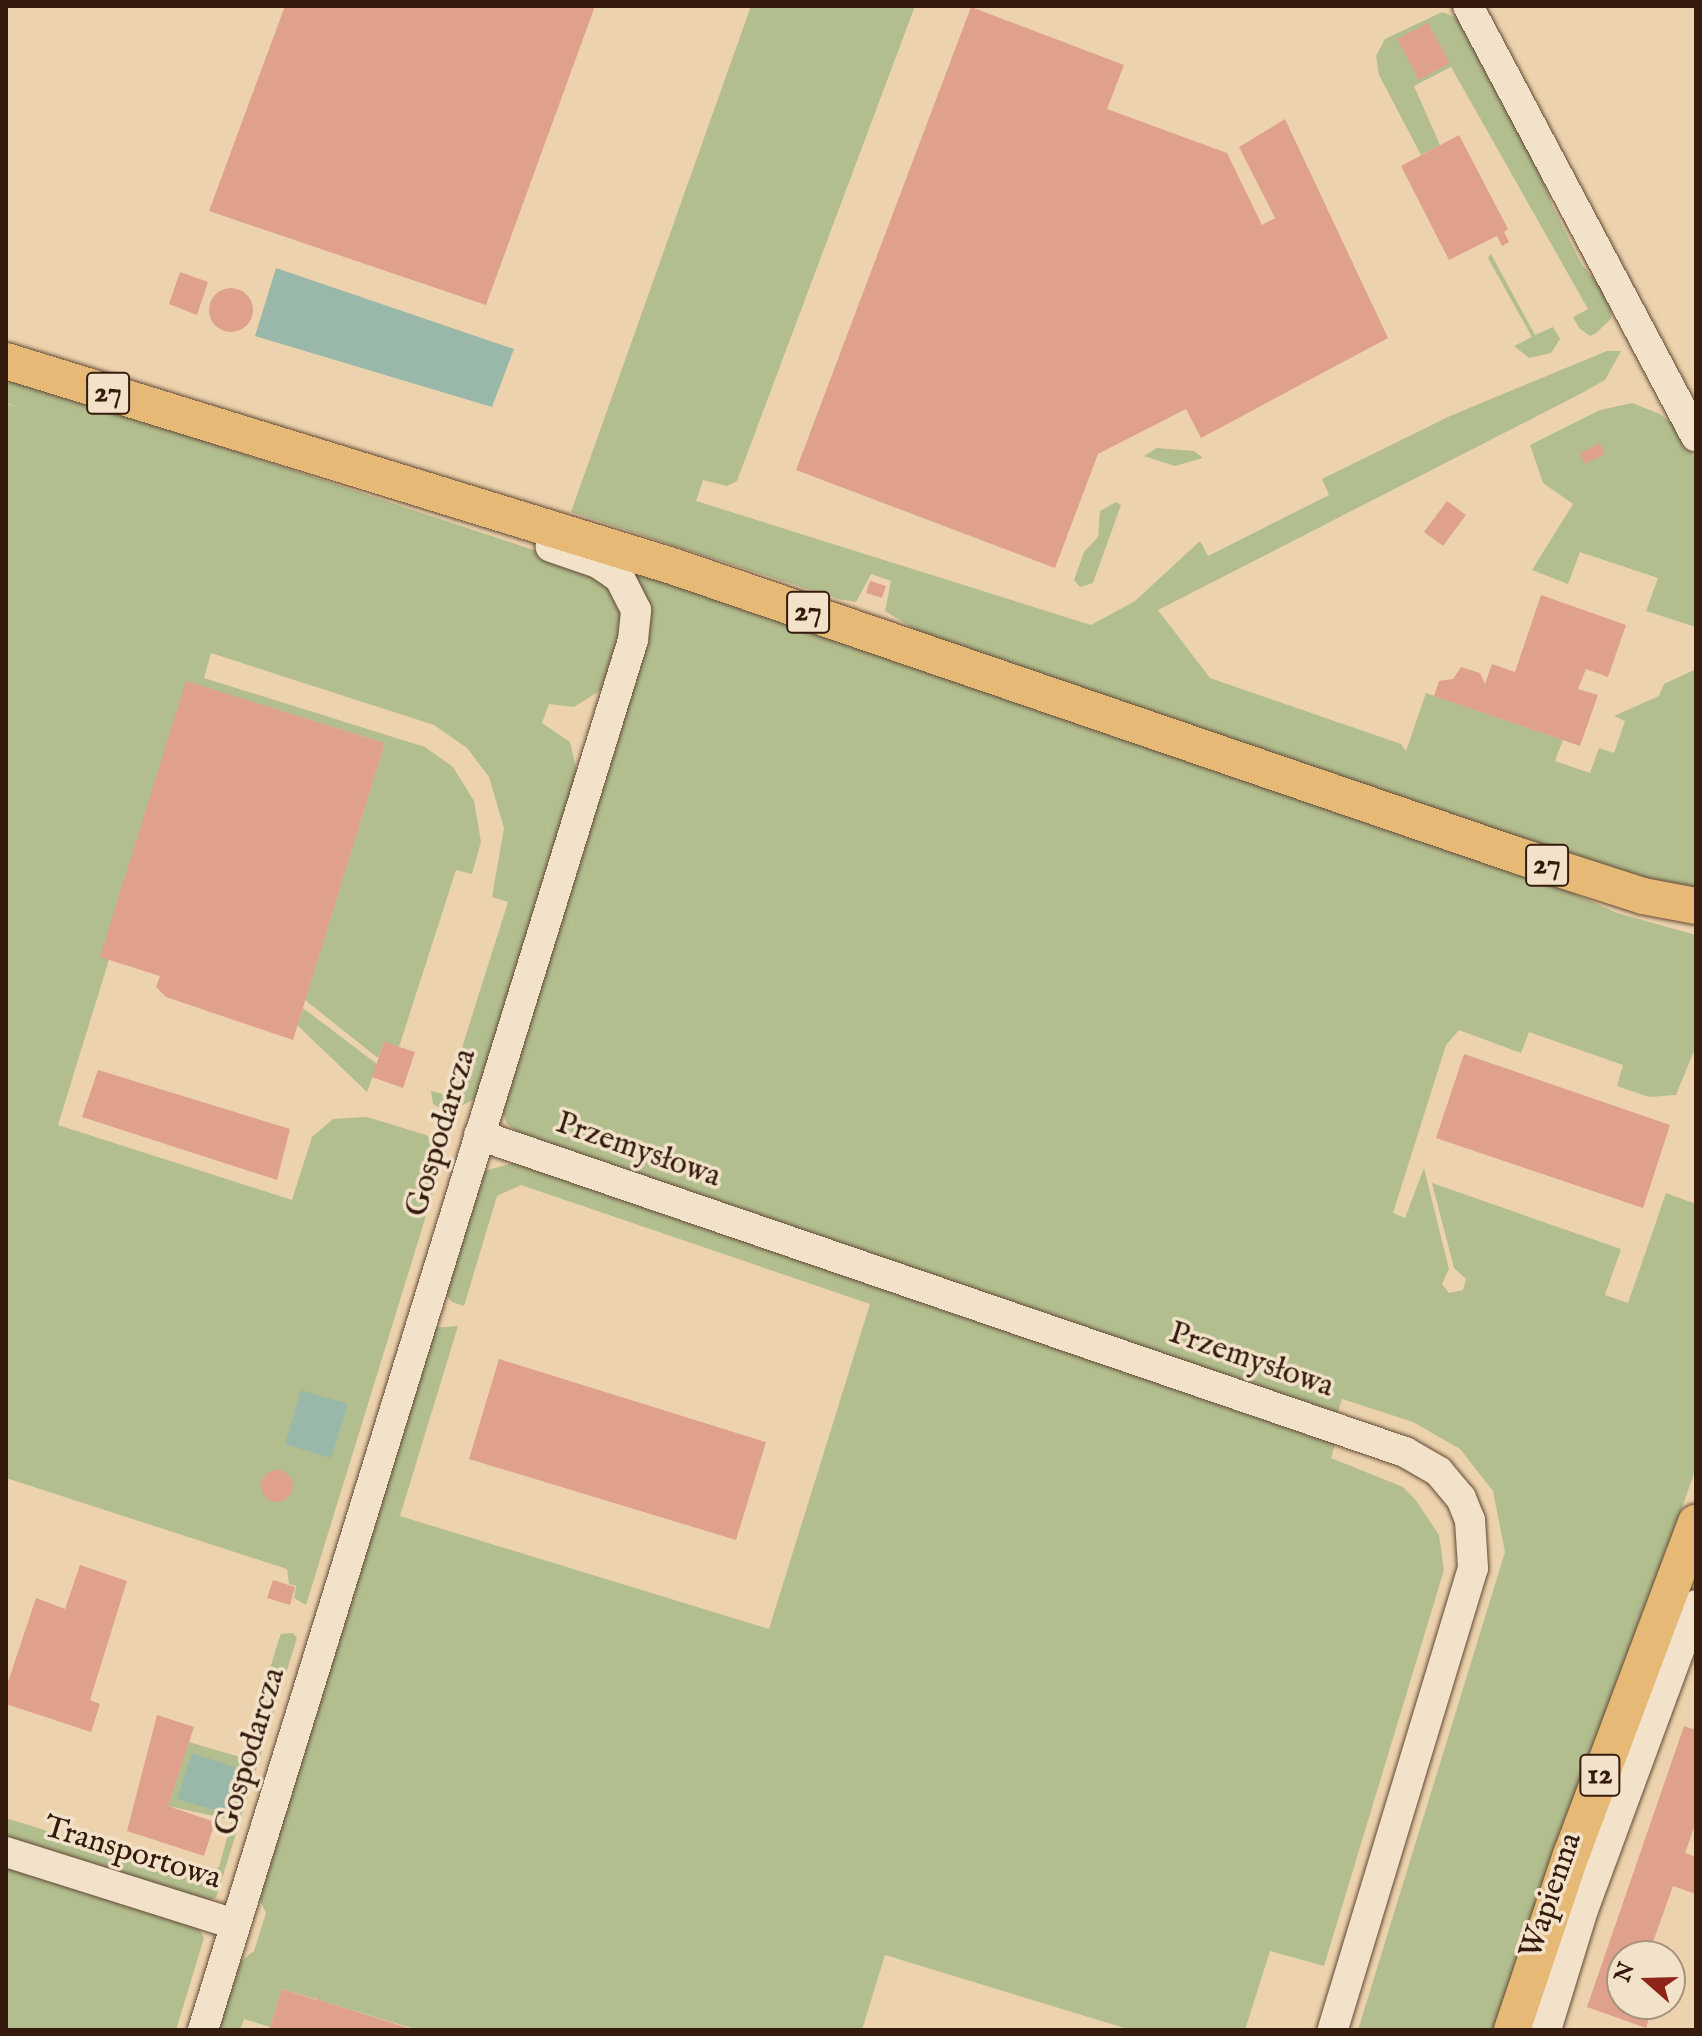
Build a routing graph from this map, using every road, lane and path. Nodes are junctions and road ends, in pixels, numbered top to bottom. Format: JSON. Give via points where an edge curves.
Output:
{"nodes":[{"id":1,"x":1468,"y":6,"type":"edge"},
{"id":2,"x":6,"y":361,"type":"edge"},
{"id":3,"x":1696,"y":436,"type":"edge"},
{"id":4,"x":311,"y":456,"type":"junction"},
{"id":5,"x":1519,"y":856,"type":"junction"},
{"id":6,"x":1696,"y":910,"type":"edge"},
{"id":7,"x":479,"y":1135,"type":"junction"},
{"id":8,"x":1696,"y":1523,"type":"edge"},
{"id":9,"x":1696,"y":1605,"type":"edge"},
{"id":10,"x":6,"y":1852,"type":"edge"},
{"id":11,"x":235,"y":1924,"type":"junction"},
{"id":12,"x":203,"y":2030,"type":"edge"},
{"id":13,"x":1333,"y":2030,"type":"edge"},
{"id":14,"x":1512,"y":2030,"type":"edge"},
{"id":15,"x":1546,"y":2030,"type":"edge"}],
"edges":[{"from":1,"to":3,"type":"street"},
{"from":2,"to":4,"type":"main road","number":"27"},
{"from":4,"to":5,"type":"main road","number":"27","via":[[672,566]]},
{"from":4,"to":7,"type":"street","name":"Gospodarcza","via":[[417,506],[598,563],[620,578],[636,610],[633,640]]},
{"from":5,"to":6,"type":"main road","number":"27"},
{"from":5,"to":6,"type":"main road","number":"27","via":[[1628,910]]},
{"from":7,"to":11,"type":"street","name":"Gospodarcza"},
{"from":7,"to":13,"type":"street","name":"Przemysłowa","via":[[1405,1452],[1445,1478],[1470,1520],[1474,1545],[1468,1593]]},
{"from":8,"to":14,"type":"main road","number":"12","via":[[1571,1855]]},
{"from":9,"to":15,"type":"street","name":"Wapienna","via":[[1583,1910]]},
{"from":10,"to":11,"type":"street","name":"Transportowa"},
{"from":11,"to":12,"type":"street","name":"Gospodarcza"}]}
